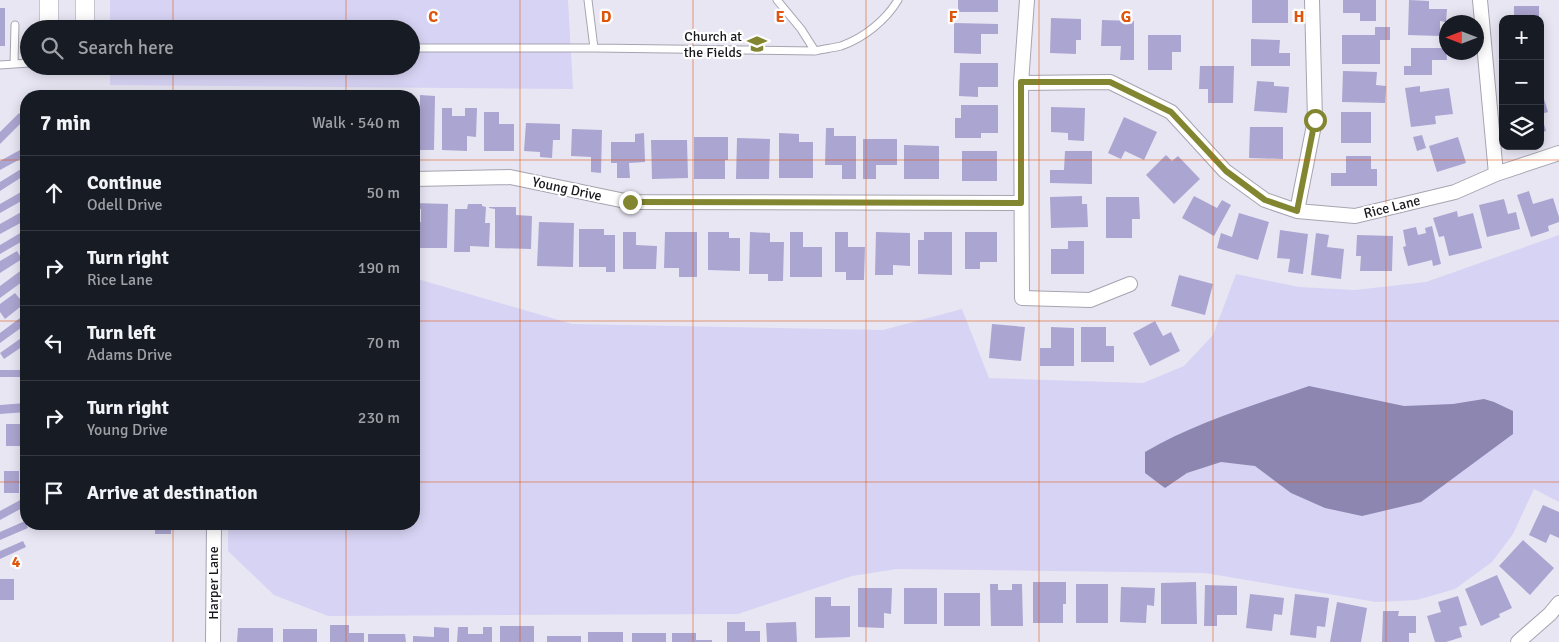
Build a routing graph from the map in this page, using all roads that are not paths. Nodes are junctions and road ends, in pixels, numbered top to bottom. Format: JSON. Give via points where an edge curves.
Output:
{"nodes":[{"id":1,"x":50,"y":0,"type":"edge"},
{"id":2,"x":85,"y":0,"type":"edge"},
{"id":3,"x":588,"y":0,"type":"edge"},
{"id":4,"x":776,"y":0,"type":"edge"},
{"id":5,"x":898,"y":0,"type":"edge"},
{"id":6,"x":1027,"y":0,"type":"edge"},
{"id":7,"x":1312,"y":0,"type":"edge"},
{"id":8,"x":1480,"y":0,"type":"edge"},
{"id":9,"x":49,"y":20,"type":"edge"},
{"id":10,"x":85,"y":20,"type":"edge"},
{"id":11,"x":15,"y":25,"type":"dead end"},
{"id":12,"x":420,"y":48,"type":"edge"},
{"id":13,"x":594,"y":48,"type":"junction"},
{"id":14,"x":815,"y":51,"type":"junction"},
{"id":15,"x":0,"y":64,"type":"edge"},
{"id":16,"x":14,"y":64,"type":"junction"},
{"id":17,"x":20,"y":64,"type":"edge"},
{"id":18,"x":1021,"y":82,"type":"junction"},
{"id":19,"x":1559,"y":153,"type":"edge"},
{"id":20,"x":1496,"y":174,"type":"junction"},
{"id":21,"x":420,"y":179,"type":"edge"},
{"id":22,"x":1021,"y":203,"type":"junction"},
{"id":23,"x":1297,"y":211,"type":"junction"},
{"id":24,"x":1130,"y":284,"type":"dead end"},
{"id":25,"x":214,"y":530,"type":"edge"},
{"id":26,"x":1559,"y":604,"type":"edge"},
{"id":27,"x":1521,"y":641,"type":"edge"},
{"id":28,"x":213,"y":642,"type":"edge"}],
"edges":[{"from":1,"to":9,"type":"street"},
{"from":2,"to":10,"type":"street"},
{"from":3,"to":13,"type":"lane"},
{"from":4,"to":14,"type":"lane"},
{"from":5,"to":14,"type":"lane","via":[[890,12],[860,38]]},
{"from":6,"to":18,"type":"street"},
{"from":7,"to":23,"type":"street","via":[[1315,120]]},
{"from":8,"to":20,"type":"street"},
{"from":11,"to":16,"type":"lane"},
{"from":12,"to":13,"type":"lane"},
{"from":13,"to":14,"type":"lane"},
{"from":15,"to":16,"type":"lane"},
{"from":16,"to":17,"type":"lane"},
{"from":18,"to":22,"type":"street"},
{"from":18,"to":23,"type":"street","name":"Rice Lane","via":[[1110,82],[1171,112],[1226,171],[1265,200]]},
{"from":19,"to":20,"type":"street","name":"Rice Lane"},
{"from":20,"to":23,"type":"street","name":"Rice Lane","via":[[1455,192],[1355,216]]},
{"from":21,"to":22,"type":"street","name":"Young Drive","via":[[510,177],[630,202]]},
{"from":22,"to":24,"type":"street","via":[[1022,298],[1090,300]]},
{"from":25,"to":28,"type":"street","name":"Harper Lane"},
{"from":26,"to":27,"type":"street"}]}
